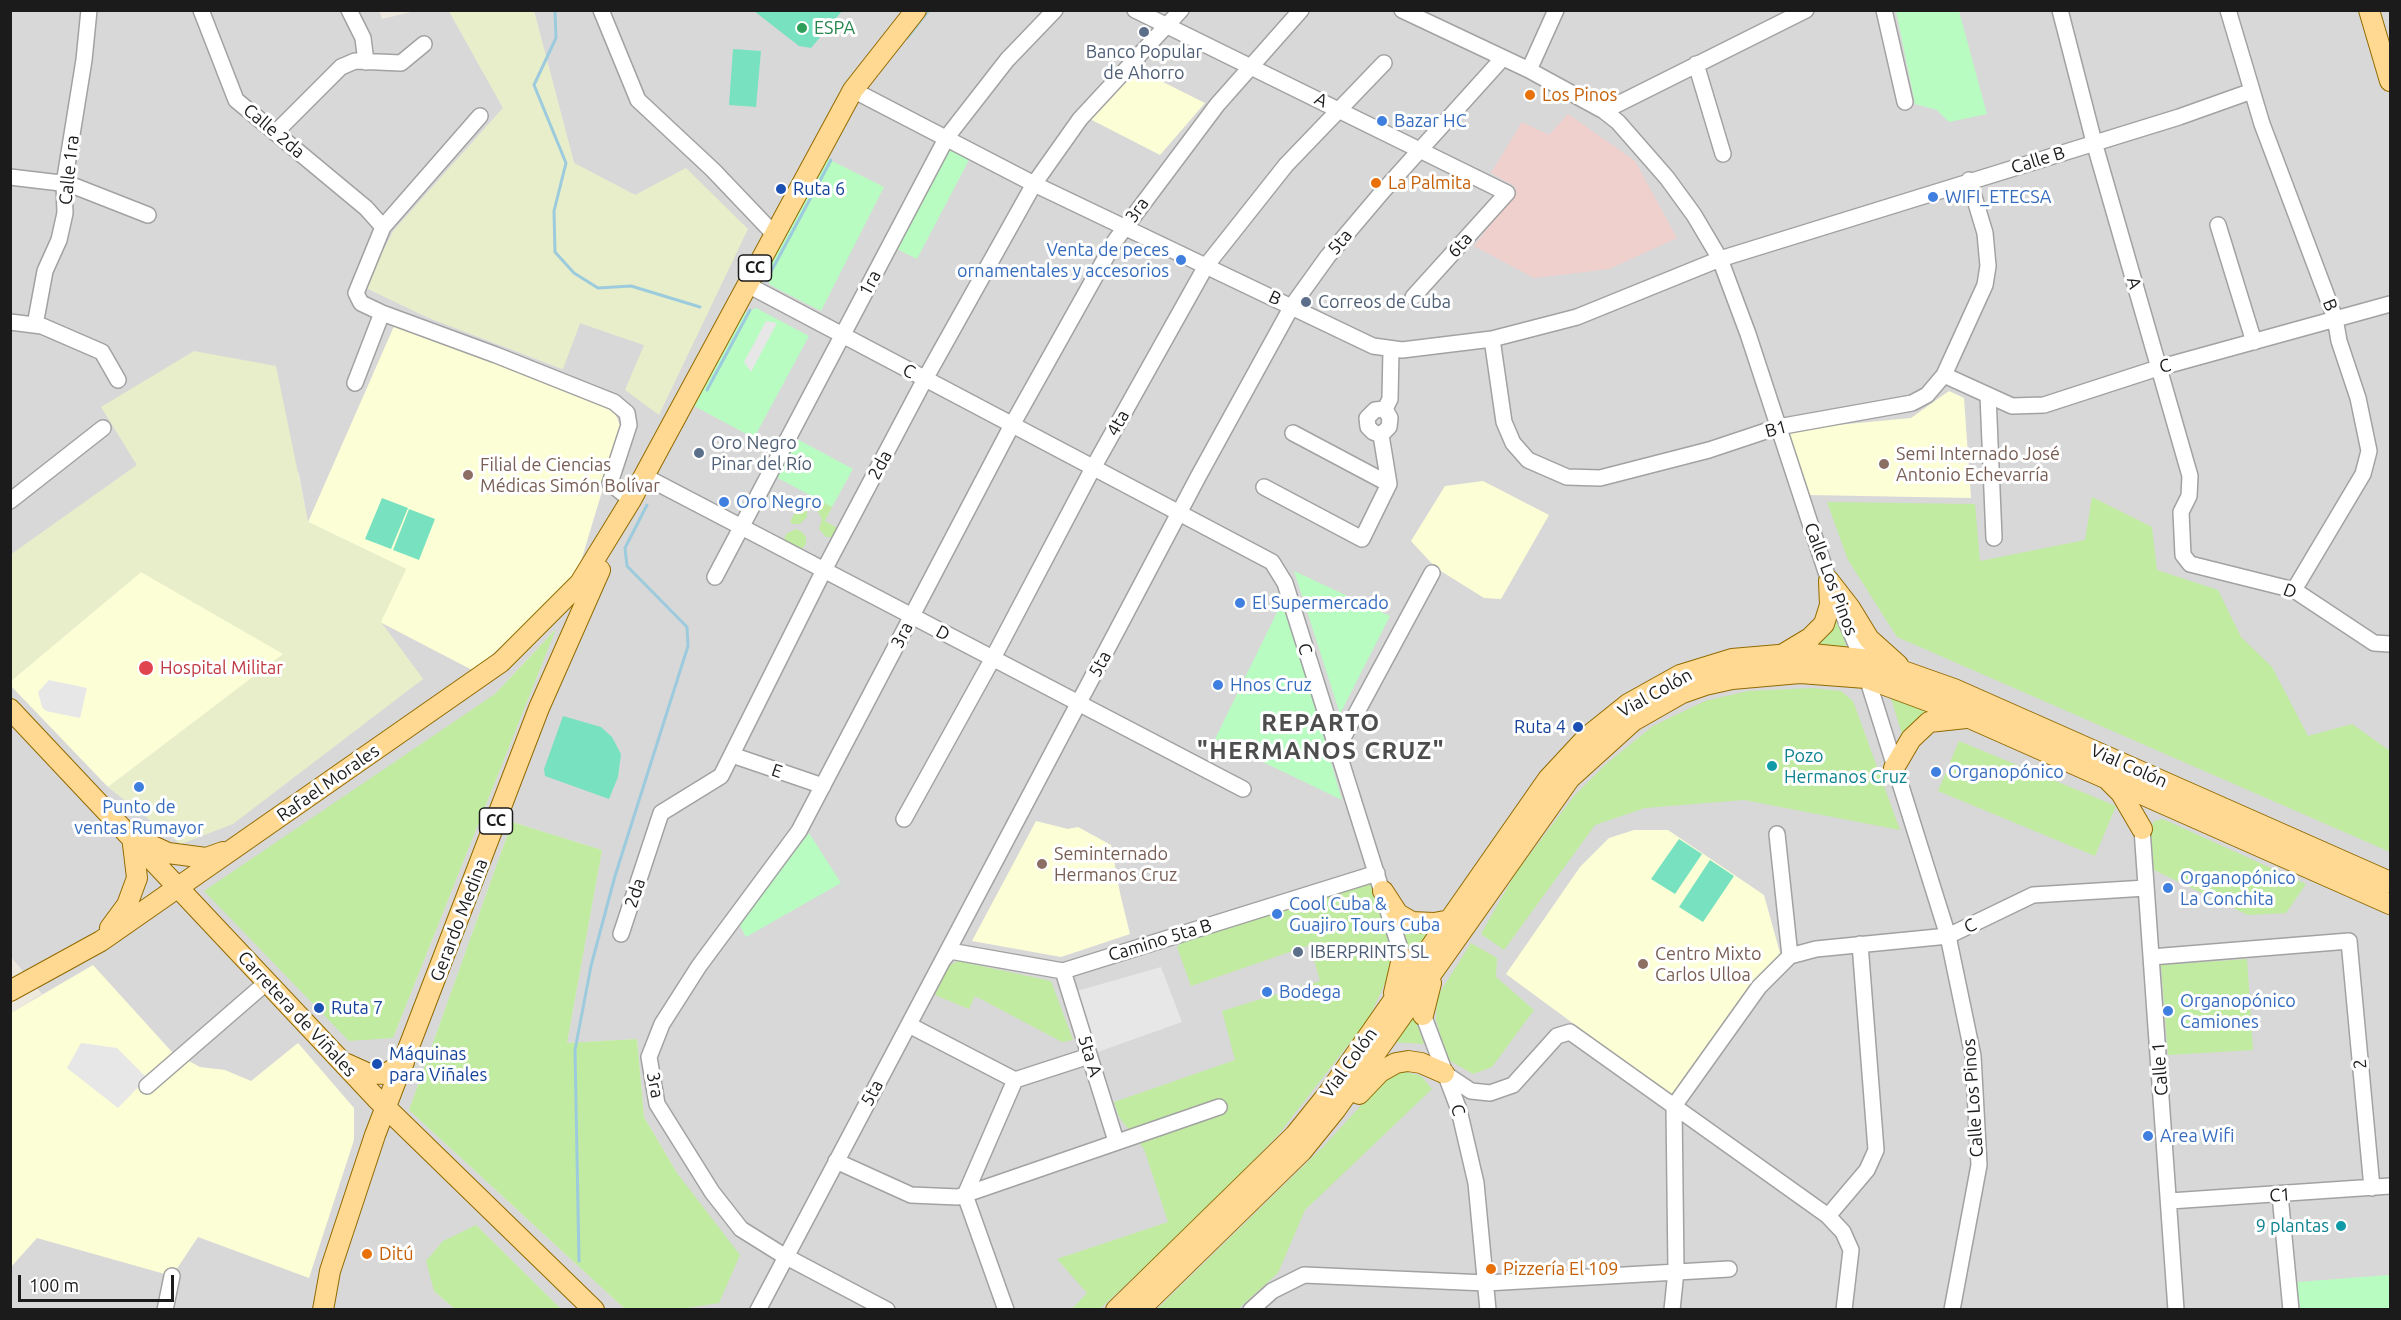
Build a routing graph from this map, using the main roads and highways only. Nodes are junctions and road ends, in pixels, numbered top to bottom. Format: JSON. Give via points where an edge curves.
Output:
{"nodes":[{"id":1,"x":916,"y":10,"type":"edge"},
{"id":2,"x":2369,"y":10,"type":"edge"},
{"id":3,"x":2382,"y":10,"type":"edge"},
{"id":4,"x":2391,"y":39,"type":"edge"},
{"id":5,"x":2391,"y":81,"type":"edge"},
{"id":6,"x":612,"y":536,"type":"junction"},
{"id":7,"x":1783,"y":655,"type":"junction"},
{"id":8,"x":1905,"y":671,"type":"junction"},
{"id":9,"x":10,"y":709,"type":"edge"},
{"id":10,"x":1970,"y":718,"type":"junction"},
{"id":11,"x":1894,"y":768,"type":"road end"},
{"id":12,"x":2105,"y":777,"type":"junction"},
{"id":13,"x":2187,"y":813,"type":"junction"},
{"id":14,"x":132,"y":836,"type":"junction"},
{"id":15,"x":233,"y":849,"type":"junction"},
{"id":16,"x":1380,"y":882,"type":"road end"},
{"id":17,"x":2391,"y":882,"type":"edge"},
{"id":18,"x":179,"y":886,"type":"junction"},
{"id":19,"x":2391,"y":904,"type":"edge"},
{"id":20,"x":1461,"y":912,"type":"junction"},
{"id":21,"x":101,"y":940,"type":"junction"},
{"id":22,"x":1448,"y":949,"type":"junction"},
{"id":23,"x":1402,"y":958,"type":"road end"},
{"id":24,"x":1413,"y":987,"type":"junction"},
{"id":25,"x":10,"y":991,"type":"edge"},
{"id":26,"x":1389,"y":1008,"type":"junction"},
{"id":27,"x":1423,"y":1016,"type":"road end"},
{"id":28,"x":1375,"y":1054,"type":"junction"},
{"id":29,"x":1353,"y":1060,"type":"junction"},
{"id":30,"x":342,"y":1062,"type":"junction"},
{"id":31,"x":404,"y":1062,"type":"junction"},
{"id":32,"x":386,"y":1107,"type":"junction"},
{"id":33,"x":1302,"y":1151,"type":"junction"},
{"id":34,"x":323,"y":1310,"type":"edge"},
{"id":35,"x":594,"y":1310,"type":"edge"},
{"id":36,"x":1116,"y":1310,"type":"edge"},
{"id":37,"x":1139,"y":1310,"type":"edge"}],
"edges":[{"from":1,"to":6,"type":"main road","number":"CC","via":[[853,90]]},
{"from":2,"to":5,"type":"main road"},
{"from":3,"to":4,"type":"main road"},
{"from":6,"to":15,"type":"main road","name":"Rafael Morales","number":"CC","via":[[580,584],[501,662]]},
{"from":6,"to":31,"type":"main road","name":"Gerardo Medina","number":"CC","via":[[539,708]]},
{"from":7,"to":8,"type":"main road","name":"Vial Colón","via":[[1861,657]]},
{"from":7,"to":8,"type":"main road","via":[[1824,624],[1830,604],[1828,581],[1869,639]]},
{"from":7,"to":20,"type":"main road","name":"Vial Colón","via":[[1732,659],[1680,675],[1628,704],[1587,737],[1548,779]]},
{"from":8,"to":17,"type":"main road","name":"Vial Colón"},
{"from":9,"to":14,"type":"main road","name":"Carretera de Viñales"},
{"from":10,"to":11,"type":"main road","via":[[1929,722],[1911,739]]},
{"from":10,"to":12,"type":"main road","name":"Vial Colón"},
{"from":10,"to":20,"type":"main road","name":"Vial Colón","via":[[1866,678],[1800,673],[1732,679],[1682,693],[1633,721],[1599,749],[1556,794]]},
{"from":12,"to":13,"type":"main road","name":"Vial Colón"},
{"from":12,"to":13,"type":"main road","via":[[2121,793],[2142,829],[2147,816],[2156,809]]},
{"from":13,"to":19,"type":"main road","name":"Vial Colón"},
{"from":14,"to":15,"type":"main road","via":[[168,853],[187,856],[206,858]]},
{"from":14,"to":18,"type":"main road","name":"Carretera de Viñales"},
{"from":14,"to":21,"type":"main road","via":[[137,878],[127,905]]},
{"from":15,"to":18,"type":"main road","name":"Rafael Morales","number":"CC"},
{"from":16,"to":20,"type":"main road","via":[[1408,906],[1430,912],[1447,908]]},
{"from":18,"to":21,"type":"main road","name":"Rafael Morales","number":"CC"},
{"from":18,"to":30,"type":"main road","name":"Carretera de Viñales"},
{"from":20,"to":22,"type":"main road","name":"Vial Colón"},
{"from":20,"to":24,"type":"main road","name":"Vial Colón"},
{"from":21,"to":25,"type":"main road","name":"Rafael Morales","number":"CC"},
{"from":22,"to":24,"type":"main road","name":"Vial Colón"},
{"from":22,"to":27,"type":"main road","via":[[1427,991]]},
{"from":23,"to":26,"type":"main road"},
{"from":24,"to":26,"type":"main road","name":"Vial Colón"},
{"from":24,"to":28,"type":"main road","name":"Vial Colón"},
{"from":26,"to":29,"type":"main road","name":"Vial Colón"},
{"from":28,"to":29,"type":"main road"},
{"from":28,"to":33,"type":"main road","name":"Vial Colón"},
{"from":28,"to":33,"type":"main road","via":[[1399,1048],[1441,1066],[1408,1060],[1380,1072],[1327,1130]]},
{"from":29,"to":36,"type":"main road","name":"Vial Colón","via":[[1295,1136]]},
{"from":30,"to":31,"type":"main road","via":[[367,1073],[386,1074]]},
{"from":30,"to":32,"type":"main road","name":"Carretera de Viñales"},
{"from":31,"to":32,"type":"main road","name":"Gerardo Medina","number":"CC"},
{"from":32,"to":34,"type":"main road","name":"Gerardo Medina","number":"CC","via":[[346,1217]]},
{"from":32,"to":35,"type":"main road","name":"Carretera de Viñales"},
{"from":33,"to":37,"type":"main road","name":"Vial Colón"}]}
